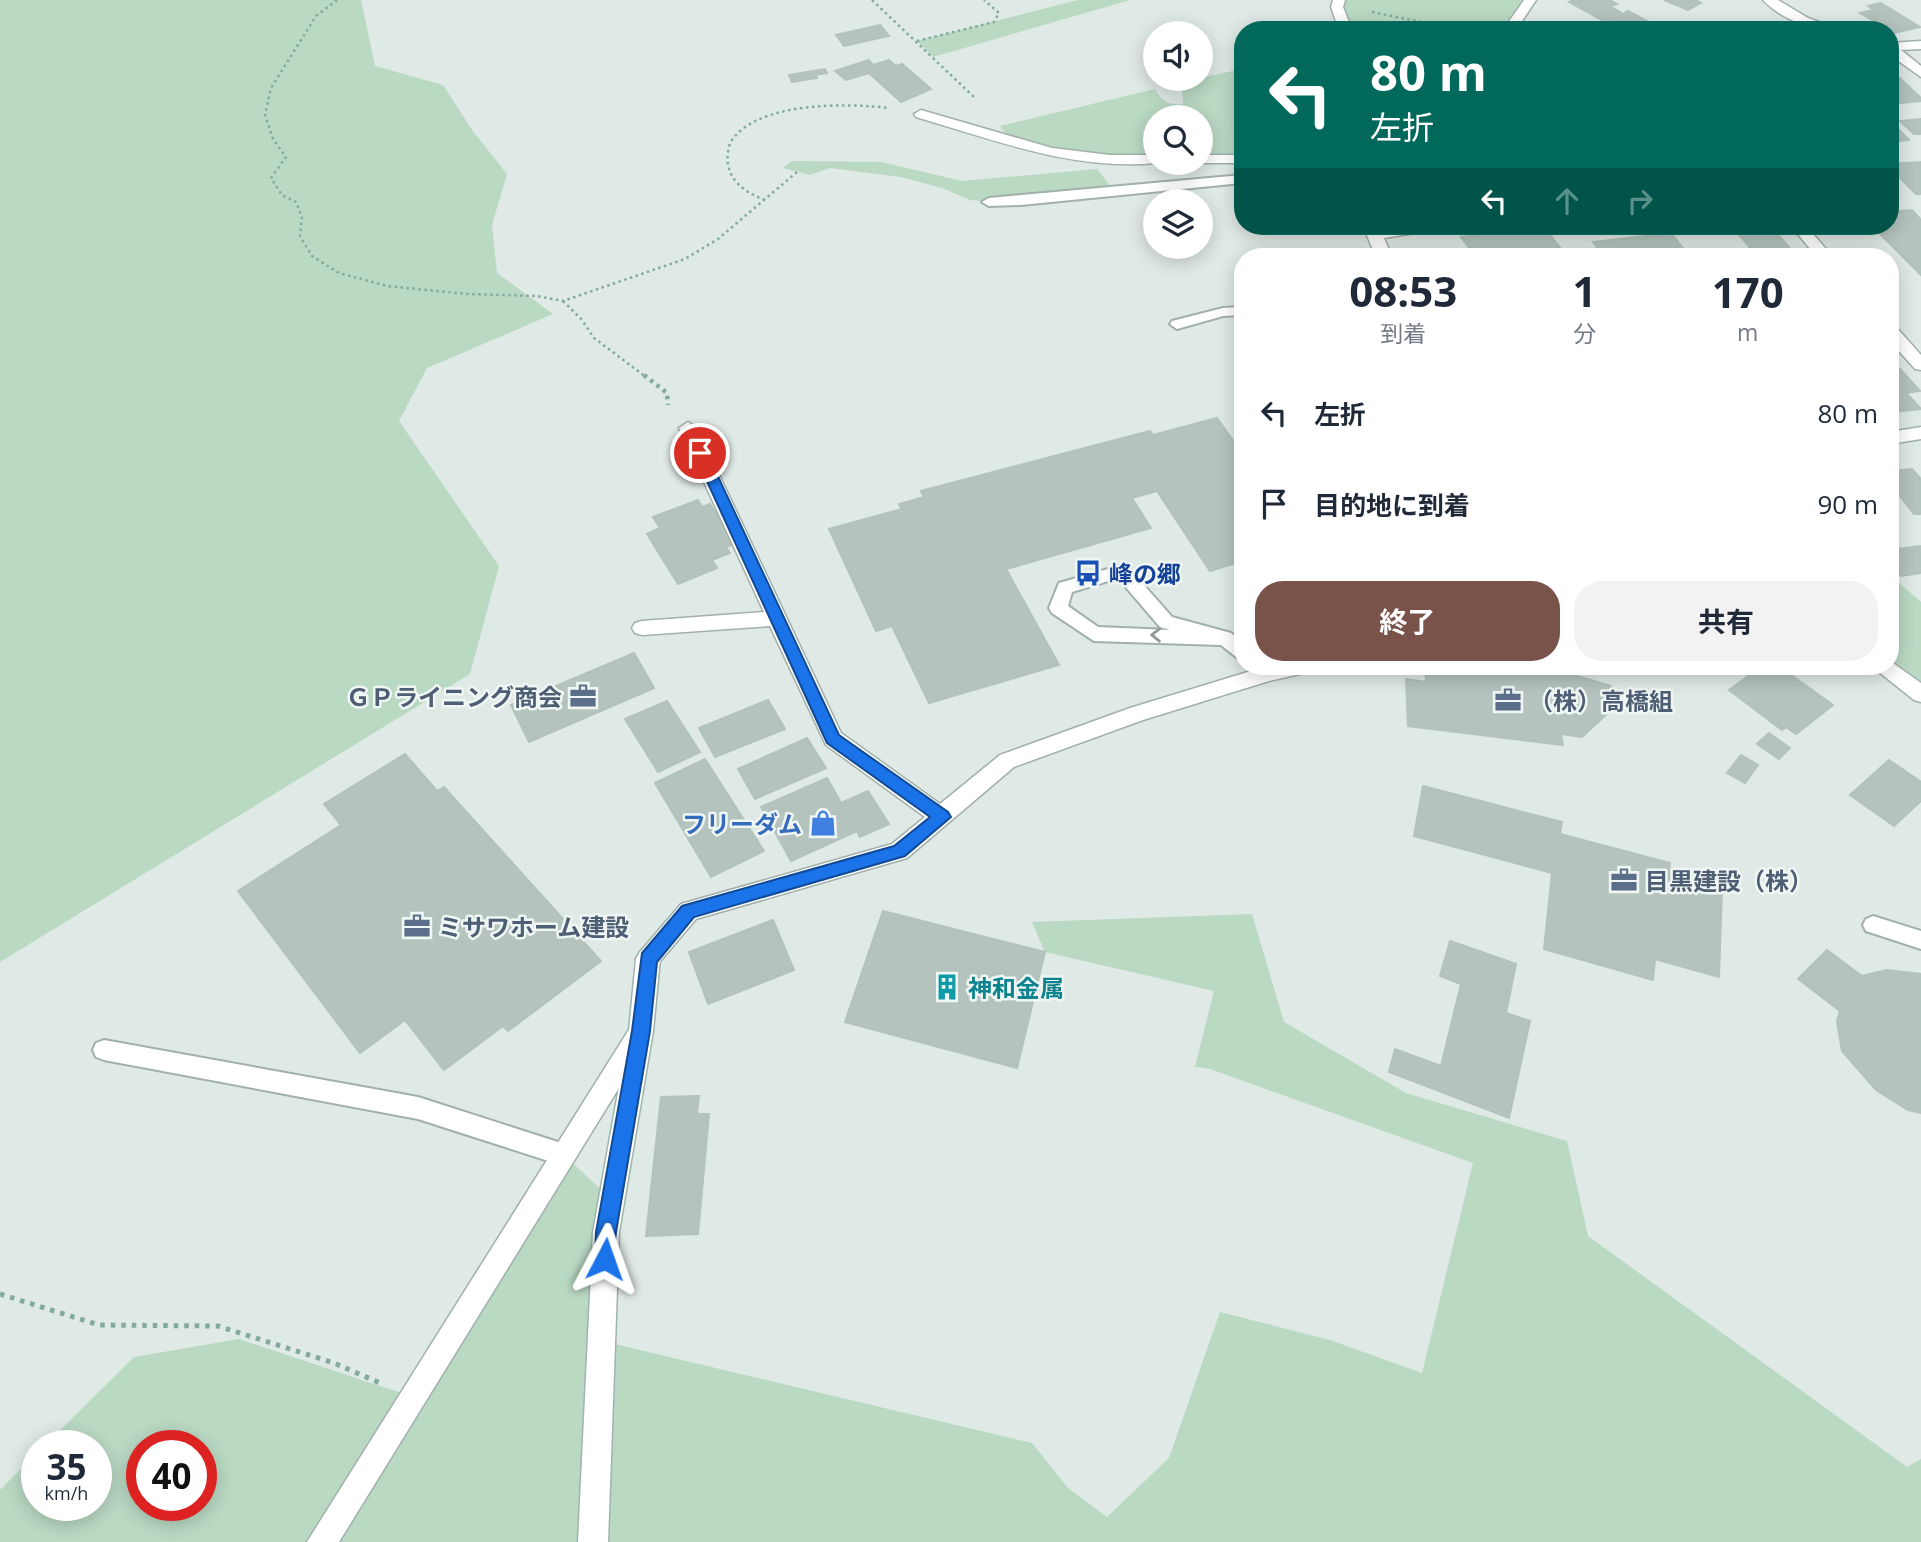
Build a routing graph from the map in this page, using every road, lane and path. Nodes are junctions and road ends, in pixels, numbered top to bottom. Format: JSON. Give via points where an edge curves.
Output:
{"nodes":[{"id":1,"x":337,"y":0,"type":"edge"},
{"id":2,"x":872,"y":0,"type":"edge"},
{"id":3,"x":984,"y":0,"type":"edge"},
{"id":4,"x":1339,"y":0,"type":"edge"},
{"id":5,"x":1530,"y":0,"type":"edge"},
{"id":6,"x":1769,"y":0,"type":"edge"},
{"id":7,"x":1365,"y":11,"type":"dead end"},
{"id":8,"x":1342,"y":21,"type":"edge"},
{"id":9,"x":1416,"y":21,"type":"edge"},
{"id":10,"x":1515,"y":21,"type":"edge"},
{"id":11,"x":1803,"y":21,"type":"edge"},
{"id":12,"x":917,"y":41,"type":"junction"},
{"id":13,"x":1921,"y":45,"type":"edge"},
{"id":14,"x":1899,"y":46,"type":"edge"},
{"id":15,"x":1899,"y":54,"type":"edge"},
{"id":16,"x":1921,"y":73,"type":"edge"},
{"id":17,"x":921,"y":114,"type":"joint"},
{"id":18,"x":1012,"y":141,"type":"junction"},
{"id":19,"x":1143,"y":159,"type":"edge"},
{"id":20,"x":1213,"y":159,"type":"edge"},
{"id":21,"x":1234,"y":159,"type":"edge"},
{"id":22,"x":797,"y":172,"type":"dead end"},
{"id":23,"x":1234,"y":179,"type":"edge"},
{"id":24,"x":765,"y":200,"type":"junction"},
{"id":25,"x":989,"y":202,"type":"dead end"},
{"id":26,"x":563,"y":301,"type":"junction"},
{"id":27,"x":1234,"y":311,"type":"edge"},
{"id":28,"x":1177,"y":324,"type":"dead end"},
{"id":29,"x":1899,"y":341,"type":"edge"},
{"id":30,"x":1921,"y":365,"type":"edge"},
{"id":31,"x":688,"y":428,"type":"joint"},
{"id":32,"x":1921,"y":433,"type":"edge"},
{"id":33,"x":1899,"y":437,"type":"edge"},
{"id":34,"x":777,"y":618,"type":"junction"},
{"id":35,"x":642,"y":628,"type":"dead end"},
{"id":36,"x":1224,"y":638,"type":"junction"},
{"id":37,"x":1234,"y":646,"type":"edge"},
{"id":38,"x":1250,"y":675,"type":"edge"},
{"id":39,"x":1896,"y":675,"type":"edge"},
{"id":40,"x":1921,"y":694,"type":"edge"},
{"id":41,"x":942,"y":817,"type":"junction"},
{"id":42,"x":1873,"y":925,"type":"dead end"},
{"id":43,"x":1921,"y":940,"type":"edge"},
{"id":44,"x":641,"y":1031,"type":"junction"},
{"id":45,"x":104,"y":1050,"type":"dead end"},
{"id":46,"x":564,"y":1155,"type":"junction"},
{"id":47,"x":0,"y":1294,"type":"edge"},
{"id":48,"x":413,"y":1397,"type":"junction"},
{"id":49,"x":322,"y":1542,"type":"edge"},
{"id":50,"x":593,"y":1542,"type":"edge"}],
"edges":[{"from":1,"to":26,"type":"path","via":[[316,16],[271,88],[265,115],[272,139],[286,157],[271,178],[282,195],[296,202],[303,217],[300,236],[312,256],[339,272],[387,286]]},
{"from":2,"to":12,"type":"path"},
{"from":3,"to":12,"type":"path","via":[[999,13],[994,22]]},
{"from":4,"to":8,"type":"street"},
{"from":5,"to":10,"type":"street"},
{"from":6,"to":11,"type":"street"},
{"from":7,"to":9,"type":"path"},
{"from":12,"to":18,"type":"path"},
{"from":13,"to":14,"type":"street"},
{"from":15,"to":16,"type":"street"},
{"from":17,"to":18,"type":"street"},
{"from":17,"to":24,"type":"path","via":[[854,104],[787,112],[755,122],[733,136],[727,148],[729,170],[742,192]]},
{"from":18,"to":19,"type":"street","via":[[1055,153]]},
{"from":20,"to":21,"type":"street"},
{"from":22,"to":24,"type":"path"},
{"from":23,"to":25,"type":"lane","via":[[1038,201]]},
{"from":24,"to":26,"type":"path","via":[[685,259]]},
{"from":26,"to":31,"type":"path","via":[[593,338],[667,393],[667,404]]},
{"from":27,"to":28,"type":"lane"},
{"from":29,"to":30,"type":"street"},
{"from":31,"to":34,"type":"street"},
{"from":32,"to":33,"type":"street"},
{"from":34,"to":35,"type":"street"},
{"from":34,"to":41,"type":"street","via":[[833,739]]},
{"from":36,"to":36,"type":"lane","one_way":true,"via":[[1094,634],[1058,608],[1065,588],[1122,571],[1166,622]]},
{"from":36,"to":37,"type":"lane"},
{"from":38,"to":41,"type":"street","via":[[1007,761]]},
{"from":39,"to":40,"type":"street"},
{"from":41,"to":44,"type":"street","via":[[899,851],[688,911],[648,959]]},
{"from":42,"to":43,"type":"lane"},
{"from":44,"to":46,"type":"street"},
{"from":44,"to":50,"type":"street","via":[[606,1232]]},
{"from":45,"to":46,"type":"lane","via":[[418,1108]]},
{"from":46,"to":48,"type":"street"},
{"from":47,"to":48,"type":"path","via":[[99,1325],[218,1326],[334,1363]]},
{"from":48,"to":49,"type":"street"}]}
